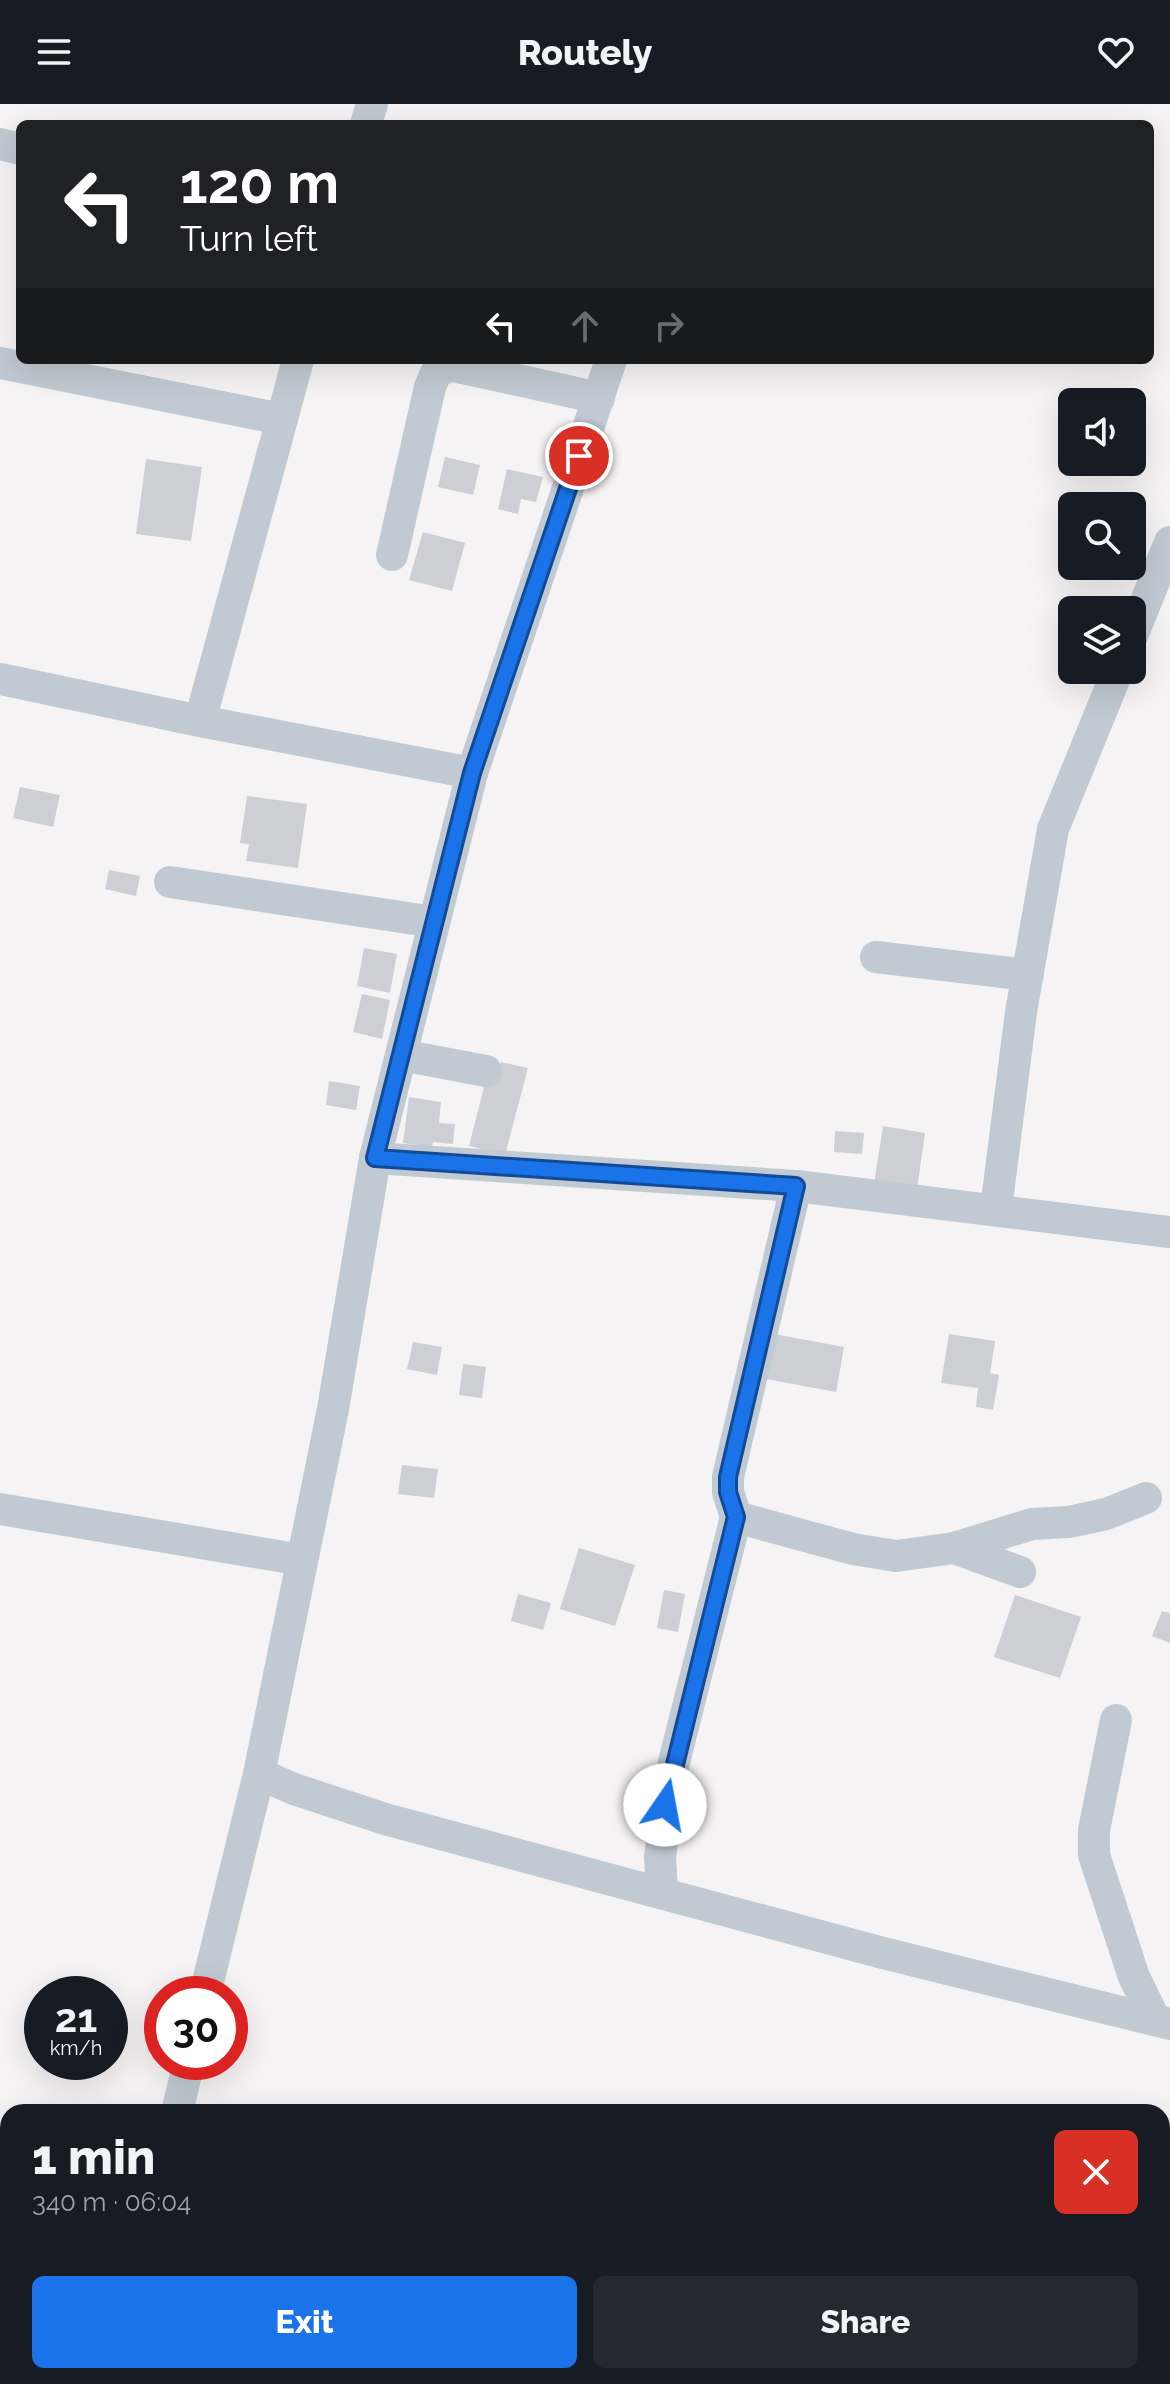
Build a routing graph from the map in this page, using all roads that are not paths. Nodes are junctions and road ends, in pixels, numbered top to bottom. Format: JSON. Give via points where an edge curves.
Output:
{"nodes":[{"id":1,"x":0,"y":363,"type":"edge"},
{"id":2,"x":297,"y":364,"type":"edge"},
{"id":3,"x":610,"y":364,"type":"edge"},
{"id":4,"x":599,"y":398,"type":"junction"},
{"id":5,"x":282,"y":419,"type":"junction"},
{"id":6,"x":1170,"y":542,"type":"edge"},
{"id":7,"x":392,"y":555,"type":"dead end"},
{"id":8,"x":1146,"y":601,"type":"edge"},
{"id":9,"x":0,"y":679,"type":"edge"},
{"id":10,"x":1112,"y":684,"type":"edge"},
{"id":11,"x":200,"y":721,"type":"junction"},
{"id":12,"x":472,"y":773,"type":"junction"},
{"id":13,"x":170,"y":882,"type":"dead end"},
{"id":14,"x":434,"y":922,"type":"junction"},
{"id":15,"x":876,"y":957,"type":"dead end"},
{"id":16,"x":1028,"y":975,"type":"junction"},
{"id":17,"x":401,"y":1055,"type":"junction"},
{"id":18,"x":486,"y":1071,"type":"dead end"},
{"id":19,"x":375,"y":1158,"type":"junction"},
{"id":20,"x":796,"y":1186,"type":"junction"},
{"id":21,"x":996,"y":1209,"type":"junction"},
{"id":22,"x":1170,"y":1232,"type":"edge"},
{"id":23,"x":1146,"y":1498,"type":"dead end"},
{"id":24,"x":0,"y":1509,"type":"edge"},
{"id":25,"x":736,"y":1517,"type":"junction"},
{"id":26,"x":954,"y":1548,"type":"junction"},
{"id":27,"x":302,"y":1560,"type":"junction"},
{"id":28,"x":1020,"y":1572,"type":"dead end"},
{"id":29,"x":1116,"y":1720,"type":"dead end"},
{"id":30,"x":259,"y":1774,"type":"junction"},
{"id":31,"x":662,"y":1892,"type":"junction"},
{"id":32,"x":209,"y":1976,"type":"edge"},
{"id":33,"x":1163,"y":2022,"type":"edge"},
{"id":34,"x":185,"y":2080,"type":"edge"},
{"id":35,"x":179,"y":2104,"type":"edge"}],
"edges":[{"from":1,"to":5,"type":"street"},
{"from":2,"to":5,"type":"street"},
{"from":3,"to":4,"type":"street"},
{"from":4,"to":7,"type":"street","via":[[449,365],[436,373]]},
{"from":4,"to":12,"type":"street"},
{"from":5,"to":11,"type":"street"},
{"from":6,"to":8,"type":"street"},
{"from":9,"to":11,"type":"street"},
{"from":10,"to":16,"type":"street","via":[[1053,829]]},
{"from":11,"to":12,"type":"street"},
{"from":12,"to":14,"type":"street"},
{"from":13,"to":14,"type":"street"},
{"from":14,"to":17,"type":"street"},
{"from":15,"to":16,"type":"street"},
{"from":16,"to":21,"type":"street"},
{"from":17,"to":18,"type":"street"},
{"from":17,"to":19,"type":"street"},
{"from":19,"to":20,"type":"street"},
{"from":19,"to":27,"type":"street"},
{"from":20,"to":21,"type":"street"},
{"from":20,"to":25,"type":"street","via":[[728,1477]]},
{"from":21,"to":22,"type":"street"},
{"from":23,"to":26,"type":"street","via":[[1106,1514],[1032,1524]]},
{"from":24,"to":27,"type":"street"},
{"from":25,"to":26,"type":"street","via":[[896,1556]]},
{"from":25,"to":31,"type":"street","via":[[670,1778],[661,1841]]},
{"from":26,"to":28,"type":"street"},
{"from":27,"to":30,"type":"street"},
{"from":29,"to":33,"type":"street","via":[[1094,1830],[1094,1855],[1134,1977]]},
{"from":30,"to":31,"type":"street","via":[[385,1819]]},
{"from":30,"to":32,"type":"street"},
{"from":31,"to":33,"type":"street"},
{"from":34,"to":35,"type":"street"}]}
